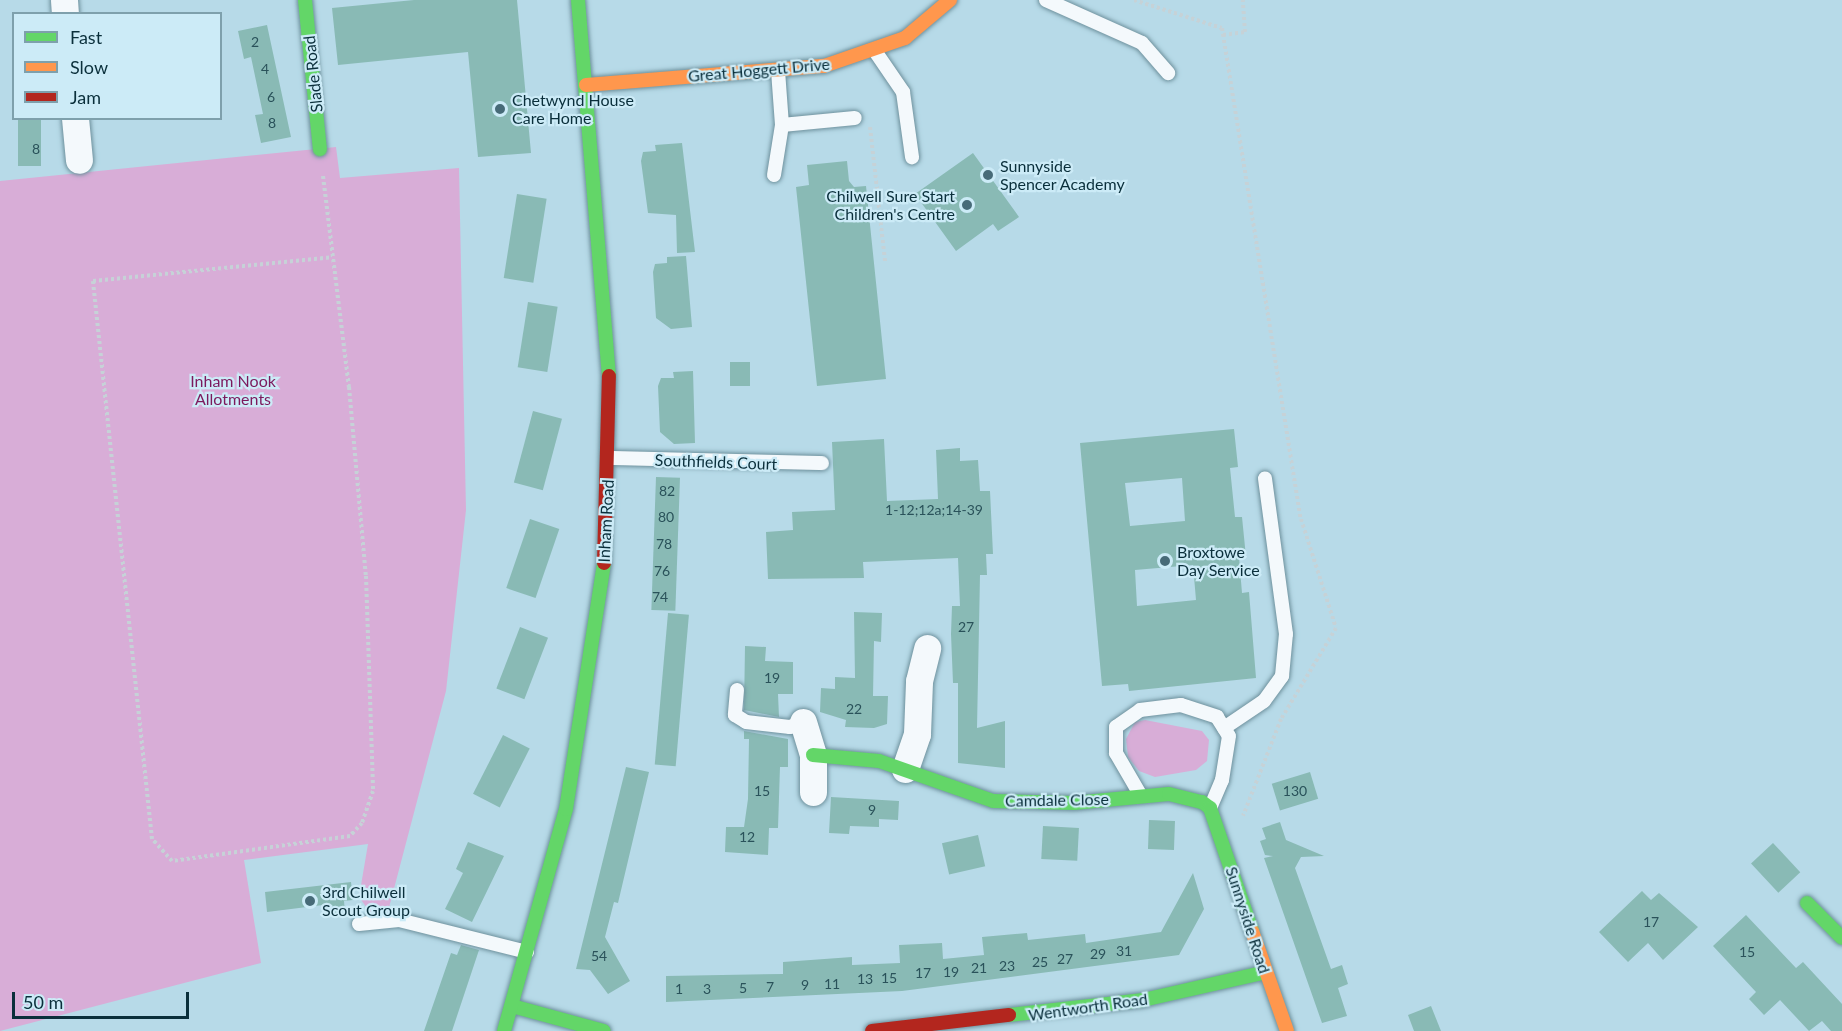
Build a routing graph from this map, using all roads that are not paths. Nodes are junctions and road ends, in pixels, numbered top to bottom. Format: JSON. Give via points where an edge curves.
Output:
{"nodes":[{"id":1,"x":305,"y":0,"type":"edge"},
{"id":2,"x":578,"y":0,"type":"edge"},
{"id":3,"x":950,"y":0,"type":"edge"},
{"id":4,"x":1046,"y":0,"type":"edge"},
{"id":5,"x":875,"y":51,"type":"junction"},
{"id":6,"x":778,"y":71,"type":"junction"},
{"id":7,"x":1168,"y":73,"type":"dead end"},
{"id":8,"x":586,"y":85,"type":"junction"},
{"id":9,"x":855,"y":118,"type":"road end"},
{"id":10,"x":75,"y":120,"type":"edge"},
{"id":11,"x":782,"y":125,"type":"junction"},
{"id":12,"x":320,"y":149,"type":"road end"},
{"id":13,"x":912,"y":158,"type":"dead end"},
{"id":14,"x":79,"y":160,"type":"dead end"},
{"id":15,"x":774,"y":175,"type":"dead end"},
{"id":16,"x":610,"y":458,"type":"junction"},
{"id":17,"x":822,"y":463,"type":"dead end"},
{"id":18,"x":1265,"y":478,"type":"dead end"},
{"id":19,"x":927,"y":648,"type":"dead end"},
{"id":20,"x":737,"y":690,"type":"dead end"},
{"id":21,"x":803,"y":722,"type":"joint"},
{"id":22,"x":1224,"y":728,"type":"junction"},
{"id":23,"x":813,"y":755,"type":"junction"},
{"id":24,"x":905,"y":769,"type":"junction"},
{"id":25,"x":813,"y":792,"type":"dead end"},
{"id":26,"x":1141,"y":796,"type":"junction"},
{"id":27,"x":1210,"y":808,"type":"junction"},
{"id":28,"x":1807,"y":903,"type":"dead end"},
{"id":29,"x":359,"y":924,"type":"dead end"},
{"id":30,"x":1839,"y":929,"type":"edge"},
{"id":31,"x":529,"y":952,"type":"junction"},
{"id":32,"x":1266,"y":972,"type":"junction"},
{"id":33,"x":512,"y":1006,"type":"junction"},
{"id":34,"x":504,"y":1031,"type":"edge"},
{"id":35,"x":604,"y":1031,"type":"edge"},
{"id":36,"x":873,"y":1031,"type":"edge"},
{"id":37,"x":1287,"y":1031,"type":"edge"}],
"edges":[{"from":1,"to":12,"type":"street","name":"Slade Road"},
{"from":2,"to":8,"type":"street","name":"Inham Road"},
{"from":3,"to":5,"type":"street","name":"Great Hoggett Drive","via":[[912,33]]},
{"from":4,"to":7,"type":"lane","via":[[1142,43]]},
{"from":5,"to":6,"type":"street","name":"Great Hoggett Drive","via":[[824,66]]},
{"from":5,"to":13,"type":"lane","via":[[903,92]]},
{"from":6,"to":8,"type":"street","name":"Great Hoggett Drive"},
{"from":6,"to":11,"type":"lane"},
{"from":8,"to":16,"type":"street","name":"Inham Road","via":[[608,322]]},
{"from":9,"to":11,"type":"lane"},
{"from":10,"to":14,"type":"street"},
{"from":11,"to":15,"type":"lane"},
{"from":16,"to":17,"type":"lane","name":"Southfields Court"},
{"from":16,"to":31,"type":"street","name":"Inham Road","via":[[593,667],[566,810]]},
{"from":18,"to":22,"type":"lane","via":[[1286,634],[1282,676],[1264,701]]},
{"from":19,"to":24,"type":"street","via":[[919,681],[918,734]]},
{"from":20,"to":21,"type":"lane","via":[[735,715],[746,722],[790,727]]},
{"from":21,"to":23,"type":"street"},
{"from":22,"to":26,"type":"lane","via":[[1217,717],[1180,705],[1140,710],[1116,727],[1116,753]]},
{"from":22,"to":27,"type":"lane","via":[[1229,736],[1222,780]]},
{"from":23,"to":24,"type":"street","name":"Camdale Close","via":[[845,754]]},
{"from":23,"to":25,"type":"street"},
{"from":24,"to":26,"type":"street","name":"Camdale Close","via":[[993,801],[1074,803]]},
{"from":26,"to":27,"type":"street","name":"Camdale Close","via":[[1187,796]]},
{"from":27,"to":32,"type":"street","name":"Sunnyside Road"},
{"from":28,"to":30,"type":"street"},
{"from":29,"to":31,"type":"lane","via":[[399,920]]},
{"from":31,"to":33,"type":"street","name":"Inham Road"},
{"from":32,"to":36,"type":"street","name":"Wentworth Road","via":[[1143,1000]]},
{"from":32,"to":37,"type":"street","name":"Sunnyside Road"},
{"from":33,"to":34,"type":"street","name":"Inham Road"},
{"from":33,"to":35,"type":"street"}]}
